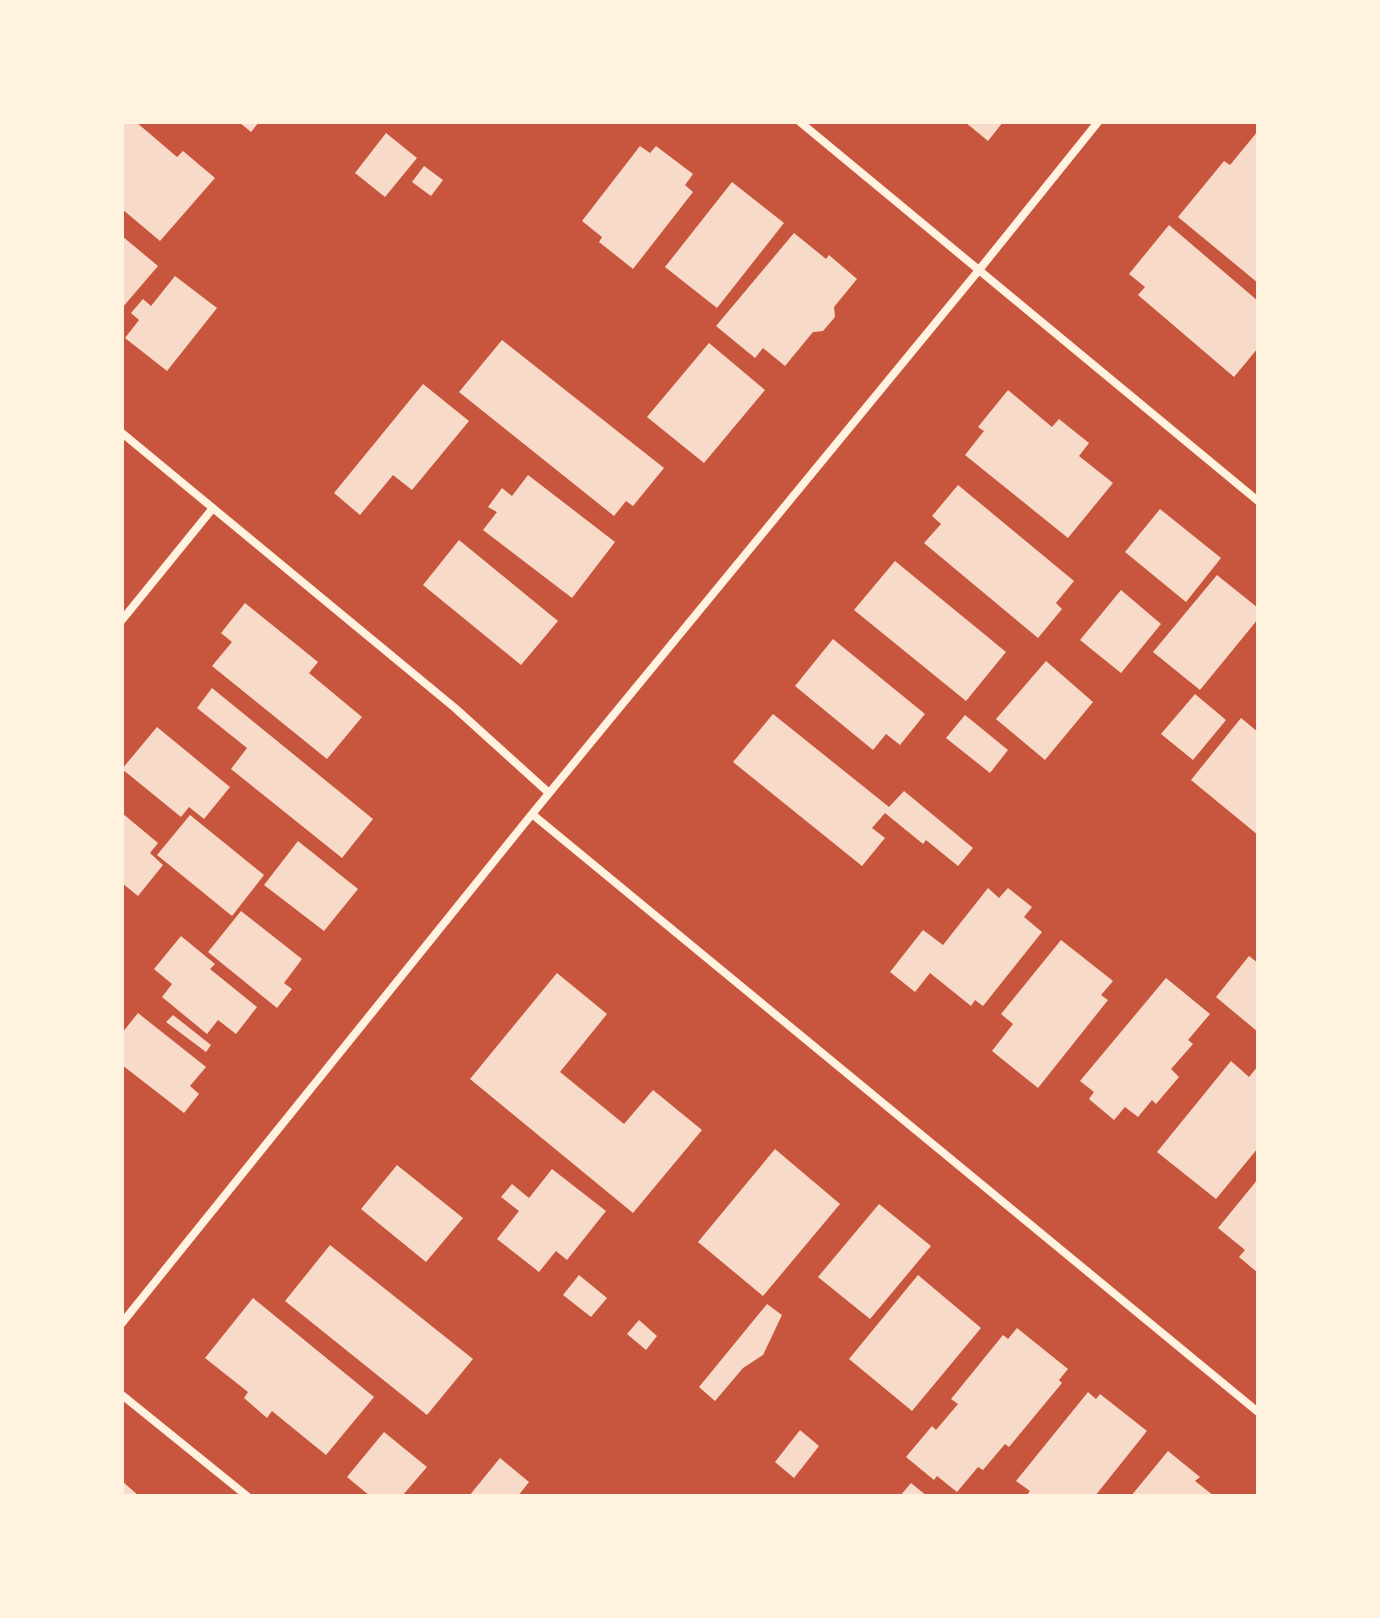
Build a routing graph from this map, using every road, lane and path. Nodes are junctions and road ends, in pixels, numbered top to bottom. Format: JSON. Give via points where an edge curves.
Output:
{"nodes":[{"id":1,"x":800,"y":122,"type":"edge"},
{"id":2,"x":1098,"y":122,"type":"edge"},
{"id":3,"x":979,"y":270,"type":"junction"},
{"id":4,"x":122,"y":433,"type":"edge"},
{"id":5,"x":1258,"y":501,"type":"edge"},
{"id":6,"x":213,"y":508,"type":"junction"},
{"id":7,"x":122,"y":620,"type":"edge"},
{"id":8,"x":549,"y":793,"type":"junction"},
{"id":9,"x":532,"y":814,"type":"junction"},
{"id":10,"x":122,"y":1323,"type":"edge"},
{"id":11,"x":122,"y":1395,"type":"edge"},
{"id":12,"x":1258,"y":1412,"type":"edge"},
{"id":13,"x":247,"y":1496,"type":"edge"}],
"edges":[{"from":1,"to":3,"type":"street"},
{"from":2,"to":3,"type":"street"},
{"from":3,"to":5,"type":"street"},
{"from":3,"to":8,"type":"street"},
{"from":4,"to":6,"type":"street"},
{"from":6,"to":7,"type":"street"},
{"from":6,"to":8,"type":"street","via":[[455,708]]},
{"from":8,"to":9,"type":"street"},
{"from":9,"to":10,"type":"street"},
{"from":9,"to":12,"type":"street"},
{"from":11,"to":13,"type":"street"}]}
